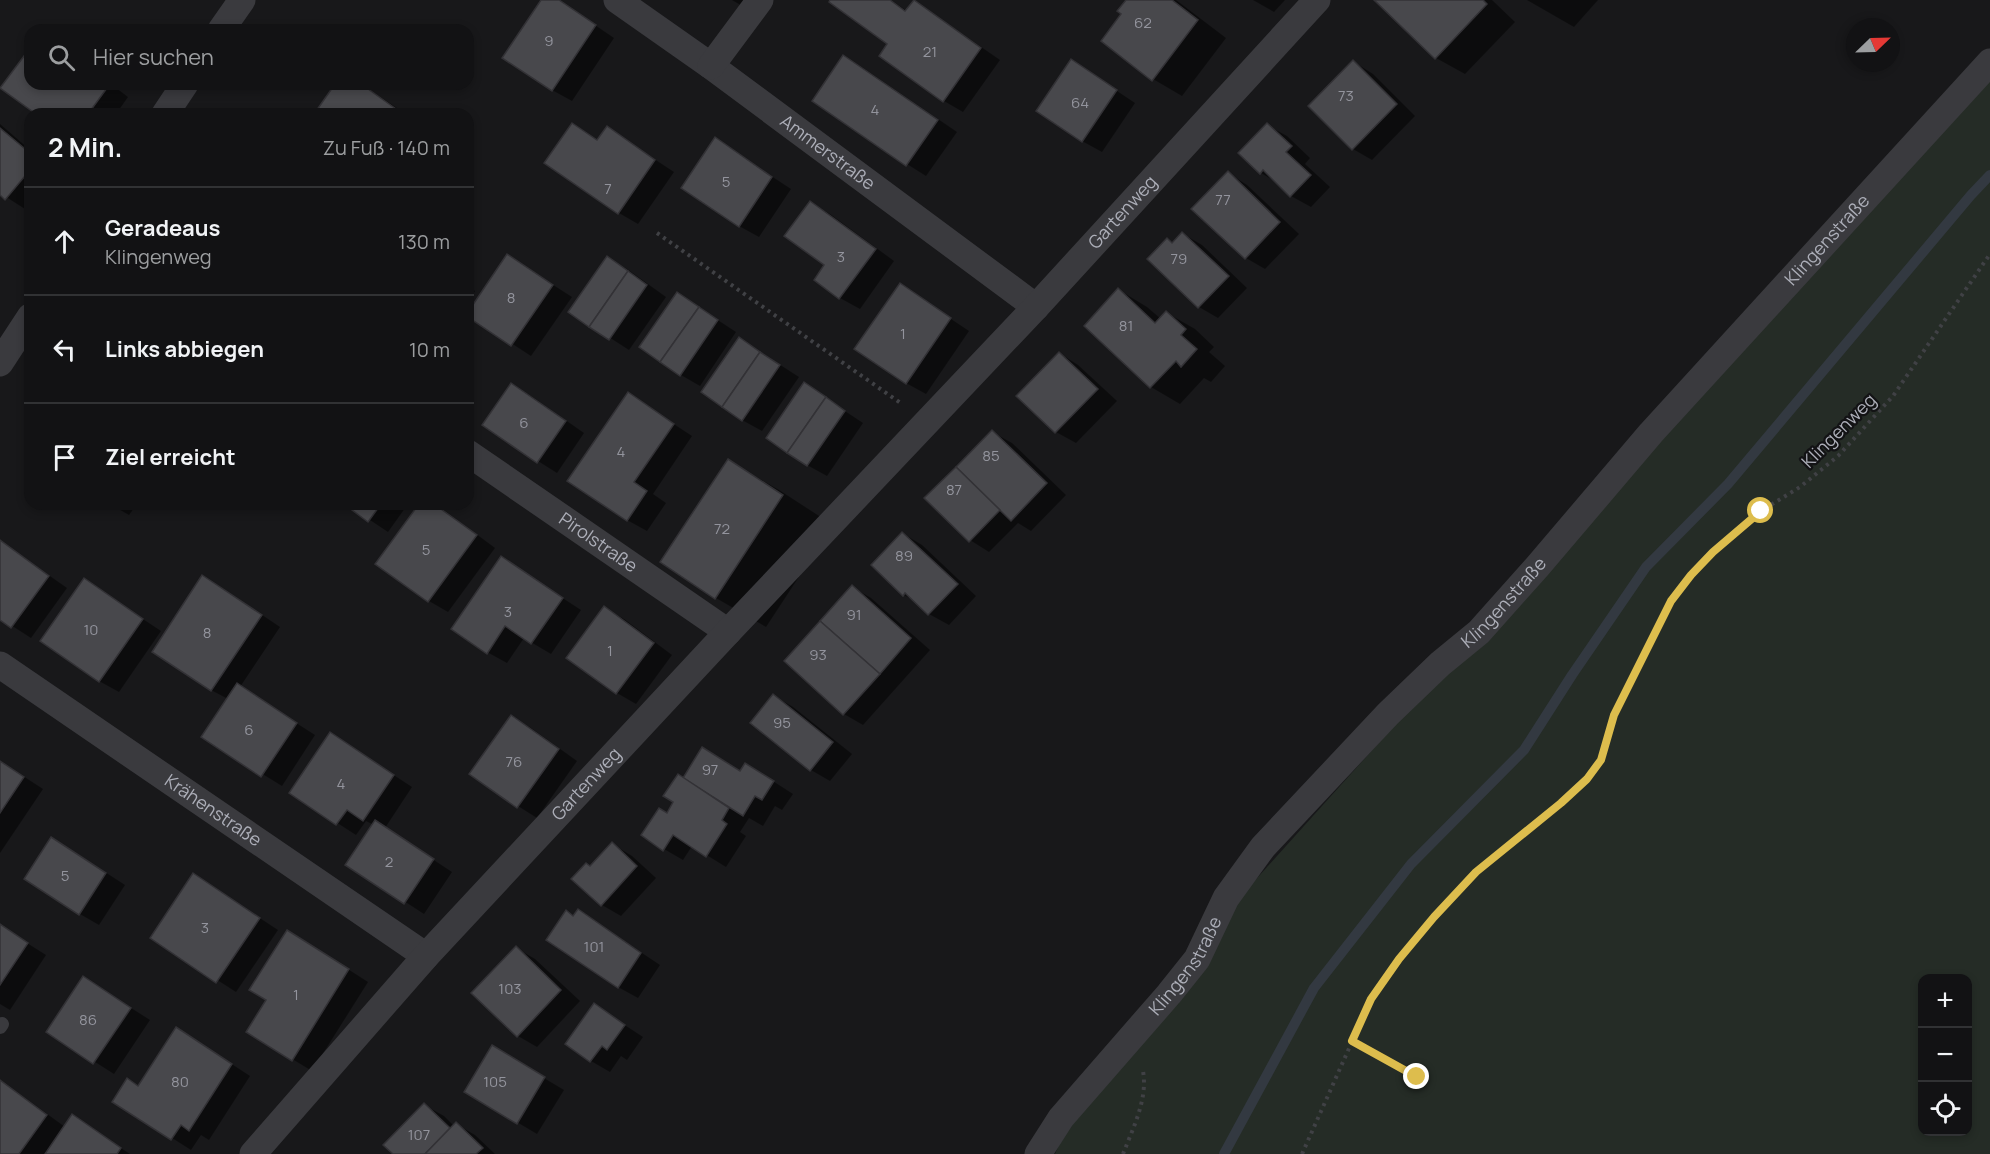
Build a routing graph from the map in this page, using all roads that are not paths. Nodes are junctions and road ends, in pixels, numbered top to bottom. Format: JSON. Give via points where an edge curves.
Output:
{"nodes":[{"id":1,"x":242,"y":0,"type":"edge"},
{"id":2,"x":617,"y":0,"type":"edge"},
{"id":3,"x":760,"y":0,"type":"edge"},
{"id":4,"x":1317,"y":0,"type":"edge"},
{"id":5,"x":225,"y":24,"type":"edge"},
{"id":6,"x":1990,"y":63,"type":"edge"},
{"id":7,"x":711,"y":66,"type":"junction"},
{"id":8,"x":181,"y":90,"type":"edge"},
{"id":9,"x":169,"y":108,"type":"edge"},
{"id":10,"x":1036,"y":307,"type":"junction"},
{"id":11,"x":24,"y":326,"type":"edge"},
{"id":12,"x":0,"y":363,"type":"edge"},
{"id":13,"x":474,"y":457,"type":"edge"},
{"id":14,"x":728,"y":632,"type":"junction"},
{"id":15,"x":0,"y":665,"type":"edge"},
{"id":16,"x":426,"y":956,"type":"junction"},
{"id":17,"x":253,"y":1154,"type":"edge"},
{"id":18,"x":1038,"y":1154,"type":"edge"}],
"edges":[{"from":1,"to":5,"type":"street"},
{"from":2,"to":7,"type":"street","name":"Ammerstraße"},
{"from":3,"to":7,"type":"street"},
{"from":4,"to":10,"type":"street","name":"Gartenweg"},
{"from":6,"to":18,"type":"street","name":"Klingenstraße","via":[[1651,433],[1479,632],[1388,714],[1263,847],[1226,898],[1197,959],[1061,1118]]},
{"from":7,"to":10,"type":"street","name":"Ammerstraße"},
{"from":8,"to":9,"type":"street"},
{"from":10,"to":14,"type":"street","name":"Gartenweg"},
{"from":11,"to":12,"type":"street"},
{"from":13,"to":14,"type":"street","name":"Pirolstraße"},
{"from":14,"to":16,"type":"street","name":"Gartenweg"},
{"from":15,"to":16,"type":"street","name":"Krähenstraße"},
{"from":16,"to":17,"type":"street","name":"Gartenweg"}]}
